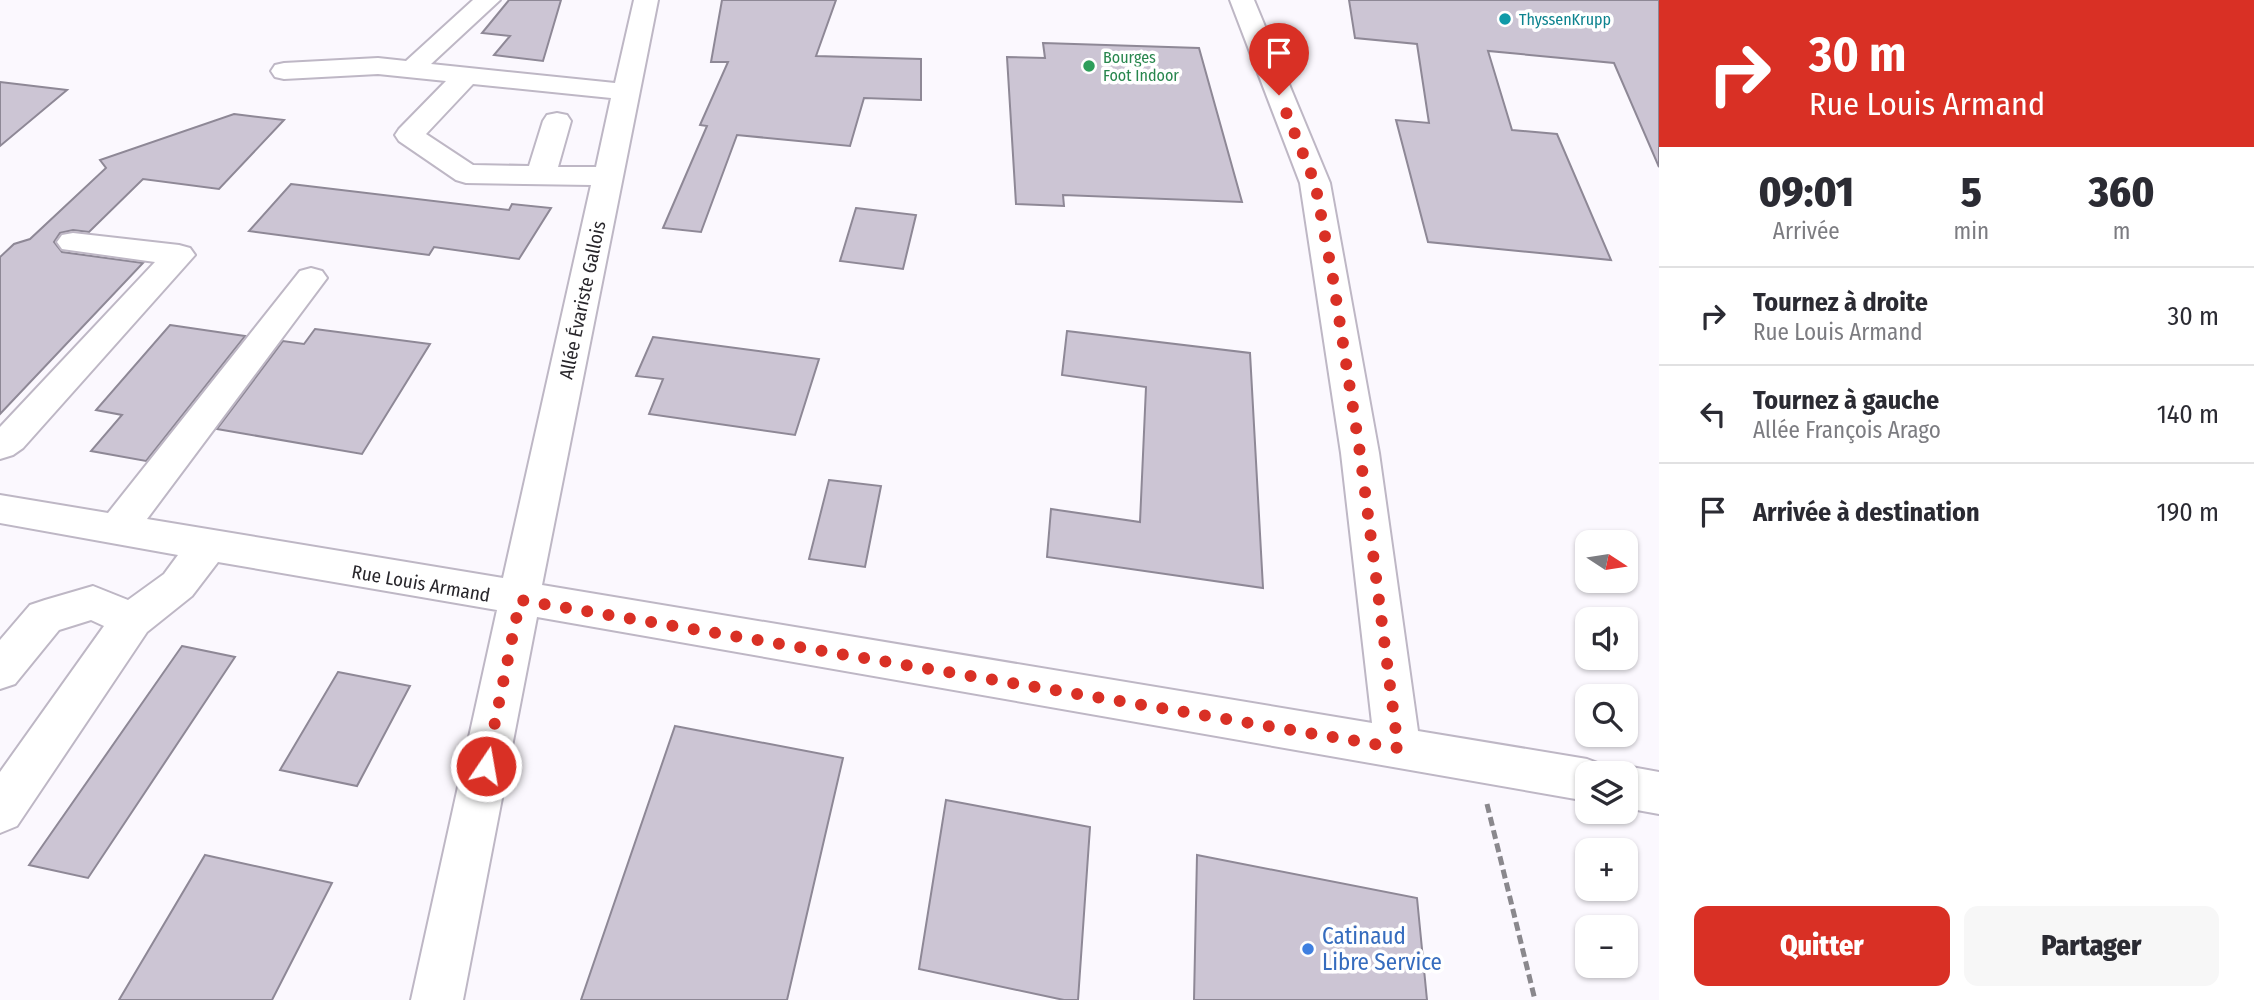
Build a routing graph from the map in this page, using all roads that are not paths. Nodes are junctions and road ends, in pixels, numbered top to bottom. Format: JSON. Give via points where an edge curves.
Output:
{"nodes":[{"id":1,"x":488,"y":0,"type":"edge"},
{"id":2,"x":646,"y":0,"type":"edge"},
{"id":3,"x":1242,"y":0,"type":"edge"},
{"id":4,"x":412,"y":69,"type":"junction"},
{"id":5,"x":284,"y":71,"type":"dead end"},
{"id":6,"x":466,"y":76,"type":"junction"},
{"id":7,"x":627,"y":92,"type":"junction"},
{"id":8,"x":557,"y":121,"type":"dead end"},
{"id":9,"x":541,"y":175,"type":"junction"},
{"id":10,"x":609,"y":176,"type":"junction"},
{"id":11,"x":73,"y":242,"type":"dead end"},
{"id":12,"x":311,"y":278,"type":"dead end"},
{"id":13,"x":0,"y":446,"type":"edge"},
{"id":14,"x":0,"y":509,"type":"edge"},
{"id":15,"x":117,"y":530,"type":"junction"},
{"id":16,"x":208,"y":546,"type":"junction"},
{"id":17,"x":520,"y":600,"type":"junction"},
{"id":18,"x":132,"y":620,"type":"junction"},
{"id":19,"x":0,"y":671,"type":"edge"},
{"id":20,"x":1398,"y":748,"type":"junction"},
{"id":21,"x":1575,"y":778,"type":"edge"},
{"id":22,"x":1638,"y":789,"type":"edge"},
{"id":23,"x":1659,"y":793,"type":"edge"},
{"id":24,"x":0,"y":811,"type":"edge"},
{"id":25,"x":436,"y":1000,"type":"edge"}],
"edges":[{"from":1,"to":4,"type":"street"},
{"from":2,"to":7,"type":"street","name":"Allée Évariste Gallois"},
{"from":3,"to":20,"type":"street","via":[[1315,183],[1360,453]]},
{"from":4,"to":5,"type":"street","via":[[378,65]]},
{"from":4,"to":6,"type":"street"},
{"from":6,"to":7,"type":"street"},
{"from":6,"to":9,"type":"street","via":[[409,135],[466,174]]},
{"from":7,"to":10,"type":"street","name":"Allée Évariste Gallois"},
{"from":8,"to":9,"type":"street"},
{"from":9,"to":10,"type":"street"},
{"from":10,"to":17,"type":"street","name":"Allée Évariste Gallois"},
{"from":11,"to":13,"type":"street","via":[[180,255]]},
{"from":12,"to":15,"type":"street"},
{"from":14,"to":15,"type":"street","name":"Rue Louis Armand"},
{"from":15,"to":16,"type":"street","name":"Rue Louis Armand"},
{"from":16,"to":17,"type":"street","name":"Rue Louis Armand"},
{"from":16,"to":18,"type":"street","via":[[178,585]]},
{"from":17,"to":20,"type":"street","name":"Rue Louis Armand"},
{"from":17,"to":25,"type":"street","name":"Allée Évariste Gallois"},
{"from":18,"to":19,"type":"street","via":[[93,603],[45,617]]},
{"from":18,"to":24,"type":"street"},
{"from":20,"to":21,"type":"street","name":"Rue Louis Armand"},
{"from":22,"to":23,"type":"street"}]}
